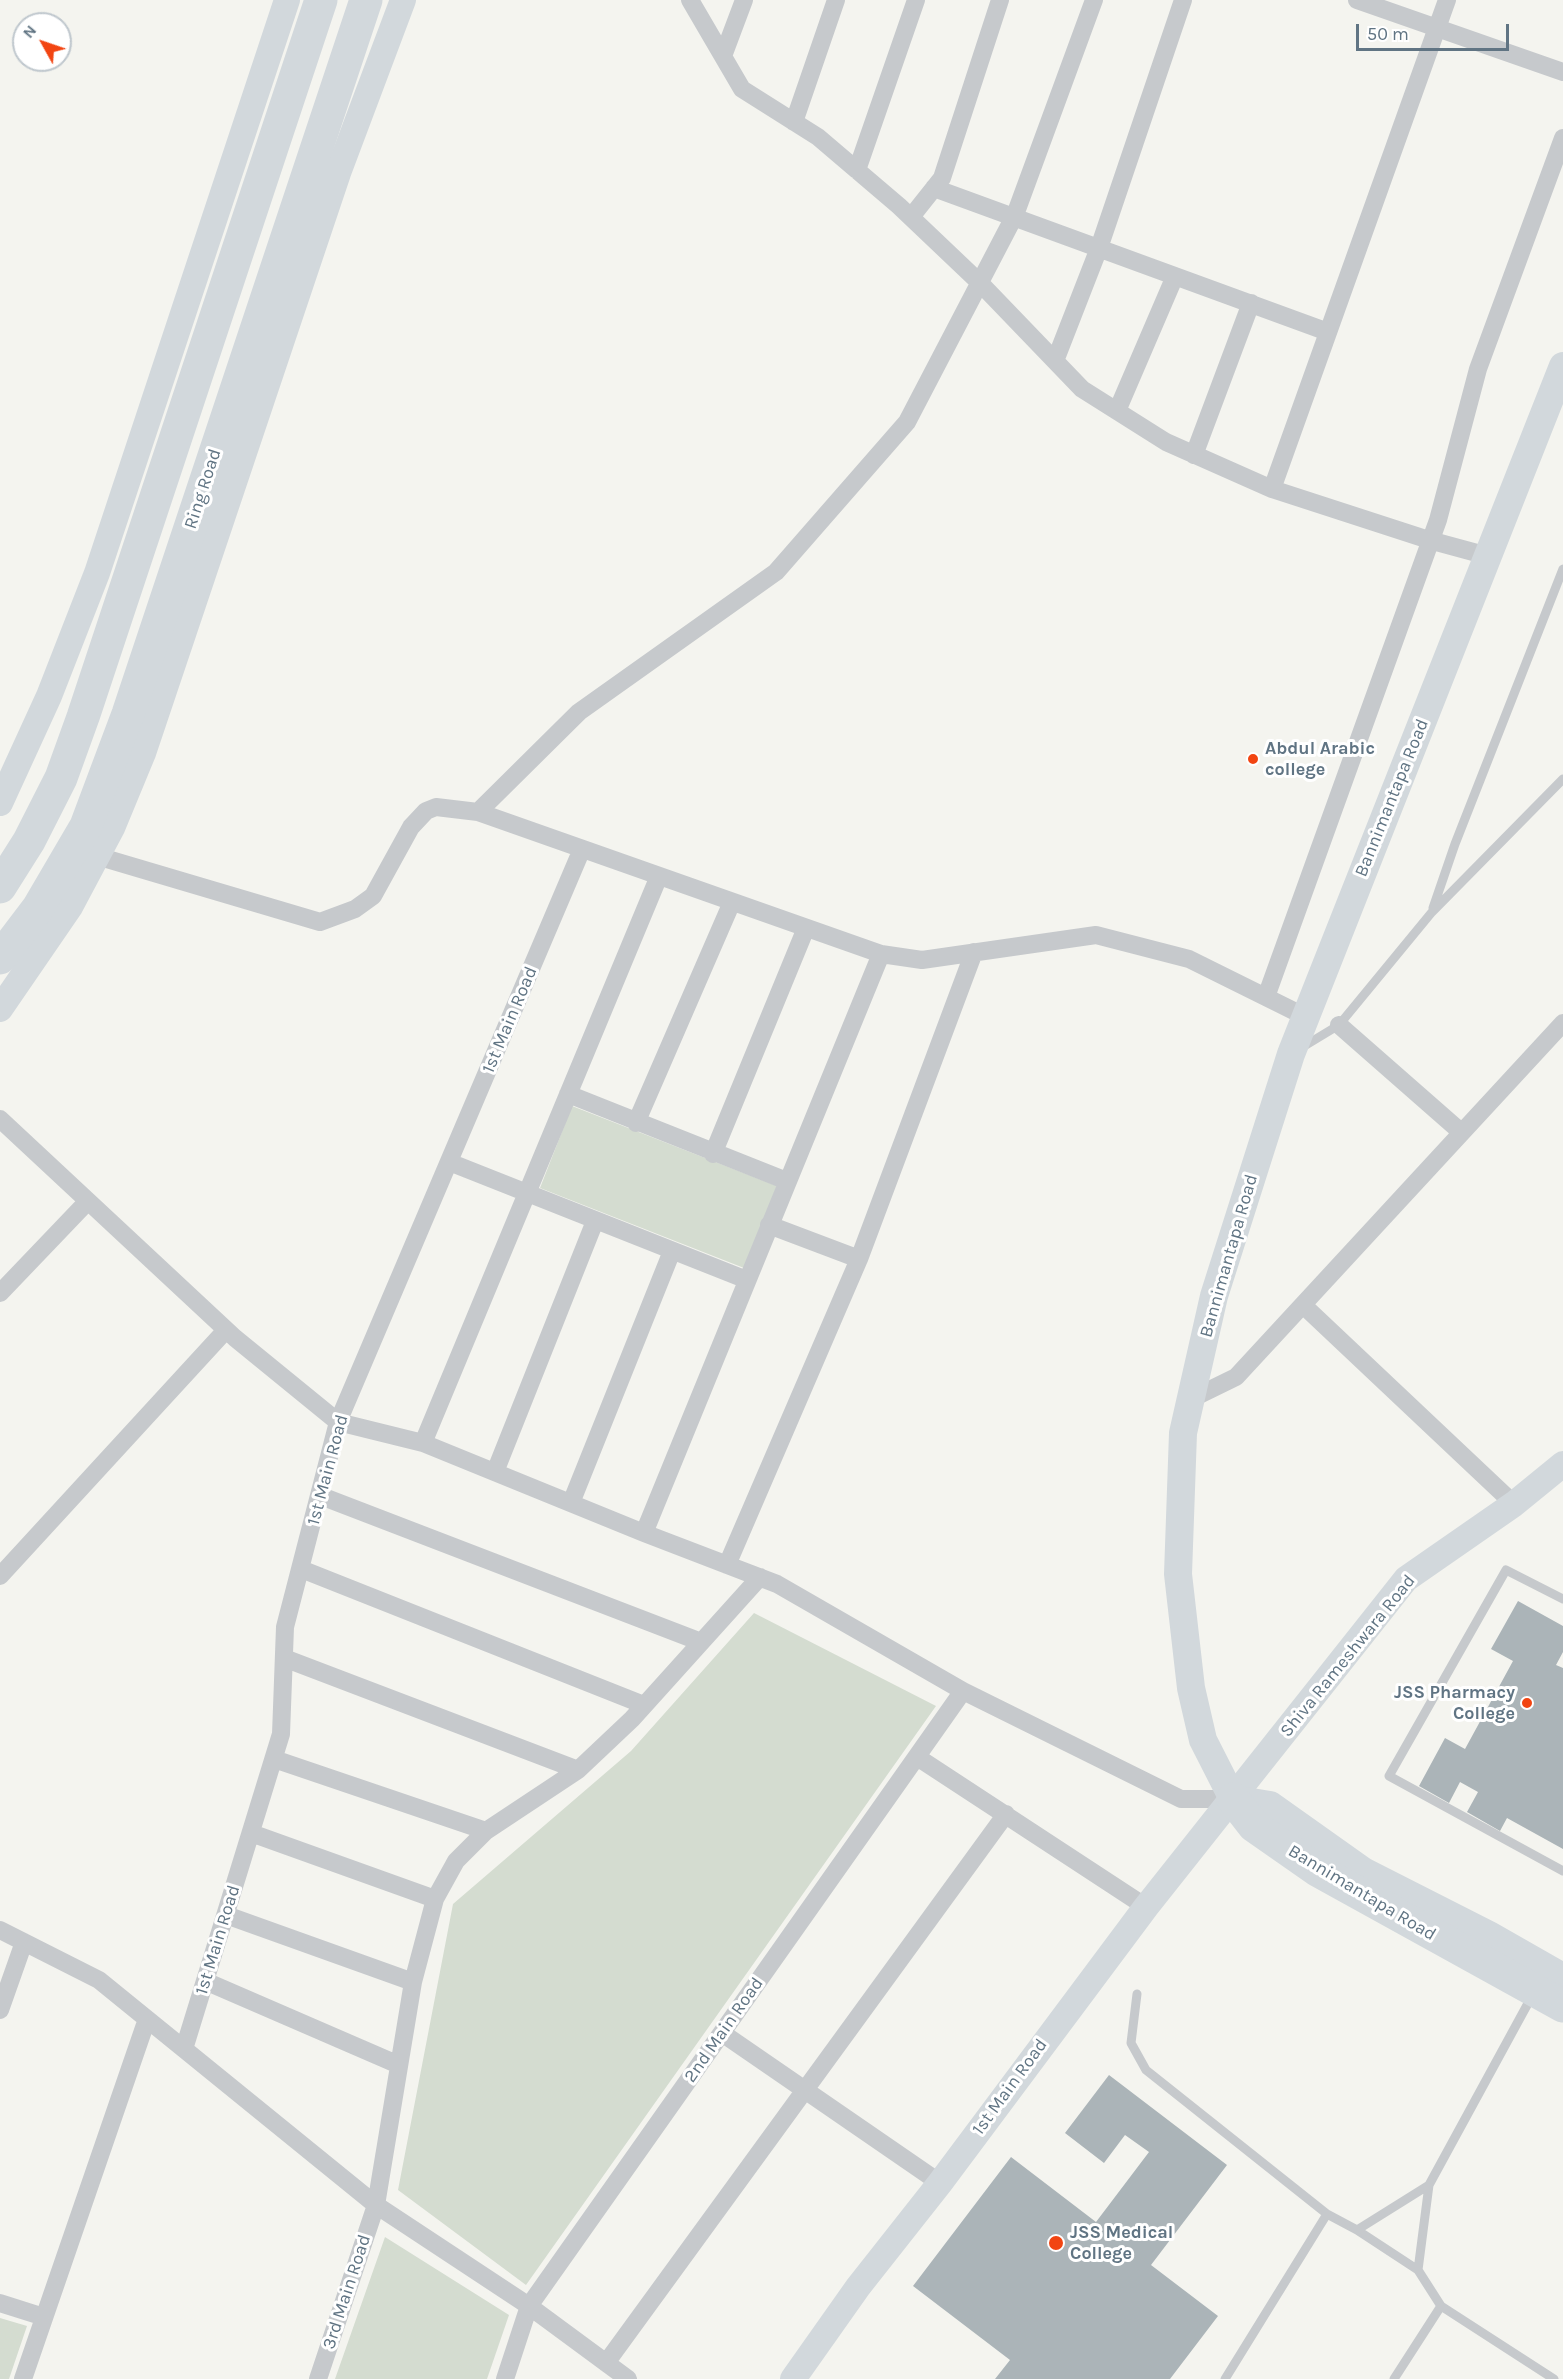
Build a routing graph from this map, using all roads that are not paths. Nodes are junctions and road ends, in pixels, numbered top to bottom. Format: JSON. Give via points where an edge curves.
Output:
{"nodes":[{"id":1,"x":287,"y":0,"type":"edge"},
{"id":2,"x":321,"y":0,"type":"edge"},
{"id":3,"x":366,"y":0,"type":"edge"},
{"id":4,"x":403,"y":0,"type":"edge"},
{"id":5,"x":690,"y":0,"type":"edge"},
{"id":6,"x":744,"y":0,"type":"edge"},
{"id":7,"x":836,"y":0,"type":"edge"},
{"id":8,"x":916,"y":0,"type":"edge"},
{"id":9,"x":1000,"y":0,"type":"edge"},
{"id":10,"x":1094,"y":0,"type":"edge"},
{"id":11,"x":1184,"y":0,"type":"edge"},
{"id":12,"x":1357,"y":0,"type":"edge"},
{"id":13,"x":1447,"y":0,"type":"edge"},
{"id":14,"x":1437,"y":28,"type":"junction"},
{"id":15,"x":723,"y":57,"type":"junction"},
{"id":16,"x":1563,"y":72,"type":"edge"},
{"id":17,"x":794,"y":122,"type":"junction"},
{"id":18,"x":1563,"y":138,"type":"edge"},
{"id":19,"x":857,"y":170,"type":"junction"},
{"id":20,"x":934,"y":188,"type":"junction"},
{"id":21,"x":1015,"y":215,"type":"junction"},
{"id":22,"x":911,"y":217,"type":"junction"},
{"id":23,"x":1099,"y":248,"type":"junction"},
{"id":24,"x":1175,"y":276,"type":"junction"},
{"id":25,"x":980,"y":284,"type":"junction"},
{"id":26,"x":1251,"y":303,"type":"junction"},
{"id":27,"x":1328,"y":332,"type":"junction"},
{"id":28,"x":1055,"y":361,"type":"junction"},
{"id":29,"x":1563,"y":366,"type":"edge"},
{"id":30,"x":1117,"y":411,"type":"junction"},
{"id":31,"x":1194,"y":455,"type":"junction"},
{"id":32,"x":1272,"y":489,"type":"junction"},
{"id":33,"x":1429,"y":540,"type":"junction"},
{"id":34,"x":1488,"y":556,"type":"junction"},
{"id":35,"x":1563,"y":569,"type":"edge"},
{"id":36,"x":1563,"y":779,"type":"edge"},
{"id":37,"x":0,"y":803,"type":"edge"},
{"id":38,"x":478,"y":812,"type":"junction"},
{"id":39,"x":582,"y":849,"type":"junction"},
{"id":40,"x":97,"y":856,"type":"junction"},
{"id":41,"x":659,"y":876,"type":"junction"},
{"id":42,"x":0,"y":887,"type":"edge"},
{"id":43,"x":732,"y":902,"type":"junction"},
{"id":44,"x":1432,"y":912,"type":"junction"},
{"id":45,"x":806,"y":928,"type":"junction"},
{"id":46,"x":974,"y":952,"type":"junction"},
{"id":47,"x":880,"y":954,"type":"junction"},
{"id":48,"x":0,"y":958,"type":"edge"},
{"id":49,"x":1266,"y":997,"type":"junction"},
{"id":50,"x":0,"y":1009,"type":"edge"},
{"id":51,"x":1306,"y":1017,"type":"junction"},
{"id":52,"x":1563,"y":1023,"type":"edge"},
{"id":53,"x":1339,"y":1025,"type":"junction"},
{"id":54,"x":1291,"y":1054,"type":"junction"},
{"id":55,"x":568,"y":1094,"type":"junction"},
{"id":56,"x":0,"y":1119,"type":"edge"},
{"id":57,"x":636,"y":1123,"type":"junction"},
{"id":58,"x":1461,"y":1132,"type":"junction"},
{"id":59,"x":713,"y":1154,"type":"junction"},
{"id":60,"x":449,"y":1162,"type":"junction"},
{"id":61,"x":787,"y":1181,"type":"junction"},
{"id":62,"x":526,"y":1194,"type":"junction"},
{"id":63,"x":87,"y":1201,"type":"junction"},
{"id":64,"x":595,"y":1221,"type":"junction"},
{"id":65,"x":770,"y":1225,"type":"junction"},
{"id":66,"x":672,"y":1251,"type":"junction"},
{"id":67,"x":859,"y":1259,"type":"junction"},
{"id":68,"x":747,"y":1280,"type":"junction"},
{"id":69,"x":0,"y":1293,"type":"edge"},
{"id":70,"x":1303,"y":1305,"type":"junction"},
{"id":71,"x":226,"y":1330,"type":"junction"},
{"id":72,"x":1191,"y":1399,"type":"junction"},
{"id":73,"x":338,"y":1422,"type":"junction"},
{"id":74,"x":423,"y":1443,"type":"junction"},
{"id":75,"x":1563,"y":1464,"type":"edge"},
{"id":76,"x":495,"y":1472,"type":"junction"},
{"id":77,"x":321,"y":1497,"type":"junction"},
{"id":78,"x":571,"y":1503,"type":"junction"},
{"id":79,"x":1514,"y":1504,"type":"junction"},
{"id":80,"x":644,"y":1533,"type":"junction"},
{"id":81,"x":728,"y":1565,"type":"junction"},
{"id":82,"x":301,"y":1569,"type":"junction"},
{"id":83,"x":0,"y":1576,"type":"edge"},
{"id":84,"x":760,"y":1577,"type":"junction"},
{"id":85,"x":1563,"y":1599,"type":"edge"},
{"id":86,"x":701,"y":1642,"type":"junction"},
{"id":87,"x":284,"y":1658,"type":"junction"},
{"id":88,"x":963,"y":1691,"type":"junction"},
{"id":89,"x":644,"y":1705,"type":"junction"},
{"id":90,"x":917,"y":1757,"type":"junction"},
{"id":91,"x":274,"y":1759,"type":"junction"},
{"id":92,"x":578,"y":1770,"type":"junction"},
{"id":93,"x":1233,"y":1799,"type":"junction"},
{"id":94,"x":1006,"y":1814,"type":"junction"},
{"id":95,"x":486,"y":1831,"type":"junction"},
{"id":96,"x":251,"y":1833,"type":"junction"},
{"id":97,"x":1563,"y":1871,"type":"edge"},
{"id":98,"x":435,"y":1899,"type":"junction"},
{"id":99,"x":1146,"y":1907,"type":"junction"},
{"id":100,"x":226,"y":1915,"type":"junction"},
{"id":101,"x":0,"y":1930,"type":"edge"},
{"id":102,"x":24,"y":1942,"type":"junction"},
{"id":103,"x":1563,"y":1977,"type":"edge"},
{"id":104,"x":205,"y":1981,"type":"junction"},
{"id":105,"x":413,"y":1982,"type":"junction"},
{"id":106,"x":1534,"y":1992,"type":"junction"},
{"id":107,"x":1137,"y":1994,"type":"dead end"},
{"id":108,"x":1563,"y":2006,"type":"edge"},
{"id":109,"x":0,"y":2010,"type":"edge"},
{"id":110,"x":147,"y":2019,"type":"junction"},
{"id":111,"x":722,"y":2033,"type":"junction"},
{"id":112,"x":183,"y":2049,"type":"junction"},
{"id":113,"x":399,"y":2065,"type":"junction"},
{"id":114,"x":805,"y":2090,"type":"junction"},
{"id":115,"x":940,"y":2183,"type":"junction"},
{"id":116,"x":1429,"y":2185,"type":"junction"},
{"id":117,"x":376,"y":2205,"type":"junction"},
{"id":118,"x":1326,"y":2214,"type":"junction"},
{"id":119,"x":1357,"y":2230,"type":"junction"},
{"id":120,"x":1418,"y":2270,"type":"junction"},
{"id":121,"x":0,"y":2303,"type":"edge"},
{"id":122,"x":529,"y":2306,"type":"junction"},
{"id":123,"x":1441,"y":2306,"type":"junction"},
{"id":124,"x":44,"y":2317,"type":"junction"},
{"id":125,"x":606,"y":2363,"type":"junction"},
{"id":126,"x":22,"y":2379,"type":"edge"},
{"id":127,"x":318,"y":2379,"type":"edge"},
{"id":128,"x":505,"y":2379,"type":"edge"},
{"id":129,"x":628,"y":2379,"type":"edge"},
{"id":130,"x":793,"y":2379,"type":"edge"},
{"id":131,"x":1225,"y":2379,"type":"edge"},
{"id":132,"x":1394,"y":2379,"type":"edge"},
{"id":133,"x":1554,"y":2379,"type":"edge"}],
"edges":[{"from":1,"to":37,"type":"street","via":[[97,573],[49,696]]},
{"from":2,"to":42,"type":"highway","via":[[80,727],[61,778]]},
{"from":3,"to":48,"type":"highway","name":"Ring Road","via":[[128,714],[90,815],[38,908]]},
{"from":4,"to":40,"type":"street","via":[[338,173],[143,753]]},
{"from":5,"to":15,"type":"street"},
{"from":6,"to":15,"type":"street"},
{"from":7,"to":17,"type":"street"},
{"from":8,"to":19,"type":"street"},
{"from":9,"to":20,"type":"street","via":[[942,178]]},
{"from":10,"to":21,"type":"street"},
{"from":11,"to":23,"type":"street"},
{"from":12,"to":14,"type":"street"},
{"from":13,"to":14,"type":"street"},
{"from":14,"to":16,"type":"street"},
{"from":14,"to":27,"type":"street"},
{"from":15,"to":17,"type":"street","via":[[742,89]]},
{"from":17,"to":19,"type":"street"},
{"from":18,"to":33,"type":"street","via":[[1478,369],[1438,520]]},
{"from":19,"to":22,"type":"street"},
{"from":20,"to":21,"type":"street"},
{"from":20,"to":22,"type":"street"},
{"from":21,"to":23,"type":"street"},
{"from":21,"to":25,"type":"street"},
{"from":22,"to":25,"type":"street"},
{"from":23,"to":24,"type":"street"},
{"from":23,"to":28,"type":"street"},
{"from":24,"to":26,"type":"street"},
{"from":24,"to":30,"type":"street"},
{"from":25,"to":28,"type":"street"},
{"from":25,"to":38,"type":"street","via":[[907,422],[776,572],[579,712]]},
{"from":26,"to":27,"type":"street"},
{"from":26,"to":31,"type":"street"},
{"from":27,"to":32,"type":"street"},
{"from":28,"to":30,"type":"street","via":[[1082,389]]},
{"from":29,"to":34,"type":"main road","name":"Bannimantapa Road"},
{"from":30,"to":31,"type":"street"},
{"from":31,"to":32,"type":"street"},
{"from":32,"to":33,"type":"street"},
{"from":33,"to":34,"type":"street"},
{"from":33,"to":49,"type":"street"},
{"from":34,"to":51,"type":"main road","name":"Bannimantapa Road"},
{"from":35,"to":44,"type":"lane"},
{"from":36,"to":44,"type":"lane"},
{"from":38,"to":39,"type":"street"},
{"from":38,"to":40,"type":"street","via":[[436,807],[426,811],[411,827],[373,896],[356,909],[320,922]]},
{"from":39,"to":41,"type":"street"},
{"from":39,"to":60,"type":"street","name":"1st Main Road"},
{"from":40,"to":50,"type":"street","via":[[70,907]]},
{"from":41,"to":43,"type":"street"},
{"from":41,"to":55,"type":"street"},
{"from":43,"to":45,"type":"street"},
{"from":43,"to":57,"type":"street"},
{"from":44,"to":53,"type":"lane"},
{"from":45,"to":47,"type":"street"},
{"from":45,"to":59,"type":"street"},
{"from":46,"to":47,"type":"street","via":[[922,960]]},
{"from":46,"to":49,"type":"street","via":[[1096,935],[1189,958]]},
{"from":46,"to":67,"type":"street"},
{"from":47,"to":61,"type":"street"},
{"from":49,"to":51,"type":"street"},
{"from":51,"to":54,"type":"main road","name":"Bannimantapa Road"},
{"from":52,"to":58,"type":"street"},
{"from":53,"to":54,"type":"lane"},
{"from":53,"to":58,"type":"street"},
{"from":54,"to":72,"type":"main road","name":"Bannimantapa Road","via":[[1214,1296]]},
{"from":55,"to":57,"type":"street"},
{"from":55,"to":62,"type":"street"},
{"from":56,"to":63,"type":"street"},
{"from":57,"to":59,"type":"street"},
{"from":58,"to":70,"type":"street"},
{"from":59,"to":61,"type":"street"},
{"from":60,"to":62,"type":"street"},
{"from":60,"to":73,"type":"street","name":"1st Main Road"},
{"from":61,"to":65,"type":"street"},
{"from":62,"to":64,"type":"street"},
{"from":62,"to":74,"type":"street"},
{"from":63,"to":69,"type":"street"},
{"from":63,"to":71,"type":"street"},
{"from":64,"to":66,"type":"street"},
{"from":64,"to":76,"type":"street"},
{"from":65,"to":67,"type":"street"},
{"from":65,"to":68,"type":"street"},
{"from":66,"to":68,"type":"street"},
{"from":66,"to":78,"type":"street"},
{"from":67,"to":81,"type":"street"},
{"from":68,"to":80,"type":"street"},
{"from":70,"to":72,"type":"street","via":[[1236,1377]]},
{"from":70,"to":79,"type":"street"},
{"from":71,"to":73,"type":"street"},
{"from":71,"to":83,"type":"street"},
{"from":72,"to":93,"type":"main road","name":"Bannimantapa Road","via":[[1183,1433],[1178,1574],[1191,1688],[1203,1740]]},
{"from":73,"to":74,"type":"street"},
{"from":73,"to":77,"type":"street","name":"1st Main Road"},
{"from":74,"to":76,"type":"street"},
{"from":75,"to":79,"type":"street","name":"Shiva Rameshwara Road"},
{"from":76,"to":78,"type":"street"},
{"from":77,"to":82,"type":"street","name":"1st Main Road"},
{"from":77,"to":86,"type":"street"},
{"from":78,"to":80,"type":"street"},
{"from":79,"to":93,"type":"street","name":"Shiva Rameshwara Road","via":[[1406,1579]]},
{"from":80,"to":81,"type":"street"},
{"from":81,"to":84,"type":"street"},
{"from":82,"to":87,"type":"street","name":"1st Main Road","via":[[285,1627]]},
{"from":82,"to":89,"type":"street"},
{"from":84,"to":86,"type":"street","name":"3rd Main Road"},
{"from":84,"to":88,"type":"street"},
{"from":85,"to":97,"type":"lane","via":[[1506,1570],[1389,1776]]},
{"from":86,"to":89,"type":"street","name":"3rd Main Road"},
{"from":87,"to":91,"type":"street","name":"1st Main Road","via":[[281,1734]]},
{"from":87,"to":92,"type":"street"},
{"from":88,"to":90,"type":"street","name":"2nd Main Road"},
{"from":88,"to":93,"type":"street","via":[[1181,1799]]},
{"from":89,"to":92,"type":"street","name":"3rd Main Road"},
{"from":90,"to":94,"type":"street"},
{"from":90,"to":111,"type":"street","name":"2nd Main Road"},
{"from":91,"to":95,"type":"street"},
{"from":91,"to":96,"type":"street","name":"1st Main Road"},
{"from":92,"to":95,"type":"street","name":"3rd Main Road"},
{"from":93,"to":99,"type":"street","name":"1st Main Road"},
{"from":93,"to":103,"type":"main road","via":[[1270,1806],[1363,1871]]},
{"from":93,"to":106,"type":"highway","name":"Bannimantapa Road","via":[[1254,1826],[1317,1870]]},
{"from":94,"to":99,"type":"street"},
{"from":94,"to":114,"type":"street"},
{"from":95,"to":98,"type":"street","name":"3rd Main Road","via":[[456,1861]]},
{"from":96,"to":98,"type":"street"},
{"from":96,"to":100,"type":"street","name":"1st Main Road"},
{"from":98,"to":105,"type":"street","name":"3rd Main Road"},
{"from":99,"to":115,"type":"street","name":"1st Main Road"},
{"from":100,"to":104,"type":"street","name":"1st Main Road"},
{"from":100,"to":105,"type":"street"},
{"from":101,"to":102,"type":"street"},
{"from":102,"to":109,"type":"street"},
{"from":102,"to":110,"type":"street","via":[[99,1980]]},
{"from":104,"to":112,"type":"street","name":"1st Main Road"},
{"from":104,"to":113,"type":"street"},
{"from":105,"to":113,"type":"street","name":"3rd Main Road"},
{"from":106,"to":108,"type":"highway","name":"Bannimantapa Road"},
{"from":106,"to":116,"type":"lane"},
{"from":107,"to":118,"type":"lane","via":[[1131,2043],[1146,2070]]},
{"from":110,"to":112,"type":"street"},
{"from":110,"to":124,"type":"street"},
{"from":111,"to":114,"type":"street"},
{"from":111,"to":122,"type":"street","name":"2nd Main Road"},
{"from":112,"to":117,"type":"street"},
{"from":113,"to":117,"type":"street","name":"3rd Main Road"},
{"from":114,"to":115,"type":"street"},
{"from":114,"to":125,"type":"street"},
{"from":115,"to":130,"type":"street","name":"1st Main Road","via":[[858,2287]]},
{"from":116,"to":119,"type":"lane"},
{"from":116,"to":120,"type":"lane"},
{"from":117,"to":122,"type":"street"},
{"from":117,"to":127,"type":"street","name":"3rd Main Road"},
{"from":118,"to":119,"type":"lane"},
{"from":118,"to":131,"type":"lane"},
{"from":119,"to":120,"type":"lane"},
{"from":120,"to":123,"type":"lane"},
{"from":121,"to":124,"type":"street"},
{"from":122,"to":125,"type":"street"},
{"from":122,"to":128,"type":"street","name":"2nd Main Road"},
{"from":123,"to":132,"type":"lane"},
{"from":123,"to":133,"type":"lane"},
{"from":124,"to":126,"type":"street"},
{"from":125,"to":129,"type":"street"}]}
